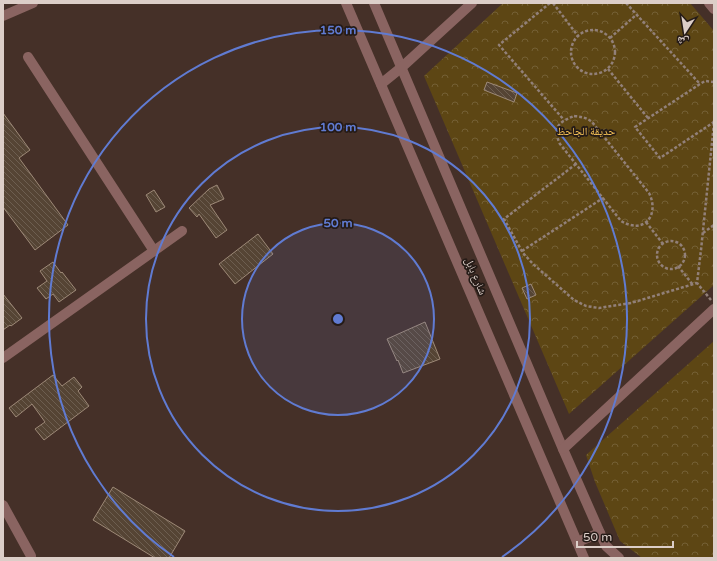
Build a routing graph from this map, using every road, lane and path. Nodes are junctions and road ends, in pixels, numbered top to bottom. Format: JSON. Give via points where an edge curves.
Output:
{"nodes":[{"id":1,"x":33,"y":3,"type":"edge"},
{"id":2,"x":346,"y":3,"type":"edge"},
{"id":3,"x":374,"y":3,"type":"edge"},
{"id":4,"x":472,"y":3,"type":"edge"},
{"id":5,"x":551,"y":3,"type":"edge"},
{"id":6,"x":626,"y":3,"type":"edge"},
{"id":7,"x":709,"y":3,"type":"edge"},
{"id":8,"x":714,"y":8,"type":"edge"},
{"id":9,"x":636,"y":15,"type":"junction"},
{"id":10,"x":3,"y":16,"type":"edge"},
{"id":11,"x":578,"y":36,"type":"junction"},
{"id":12,"x":610,"y":38,"type":"junction"},
{"id":13,"x":28,"y":57,"type":"dead end"},
{"id":14,"x":402,"y":67,"type":"junction"},
{"id":15,"x":608,"y":69,"type":"junction"},
{"id":16,"x":714,"y":82,"type":"edge"},
{"id":17,"x":381,"y":84,"type":"junction"},
{"id":18,"x":700,"y":84,"type":"junction"},
{"id":19,"x":648,"y":118,"type":"junction"},
{"id":20,"x":564,"y":120,"type":"junction"},
{"id":21,"x":714,"y":122,"type":"edge"},
{"id":22,"x":576,"y":164,"type":"junction"},
{"id":23,"x":603,"y":198,"type":"junction"},
{"id":24,"x":646,"y":222,"type":"junction"},
{"id":25,"x":714,"y":225,"type":"edge"},
{"id":26,"x":182,"y":231,"type":"dead end"},
{"id":27,"x":703,"y":234,"type":"junction"},
{"id":28,"x":663,"y":244,"type":"junction"},
{"id":29,"x":154,"y":251,"type":"junction"},
{"id":30,"x":522,"y":251,"type":"junction"},
{"id":31,"x":678,"y":266,"type":"junction"},
{"id":32,"x":697,"y":284,"type":"junction"},
{"id":33,"x":693,"y":285,"type":"junction"},
{"id":34,"x":714,"y":304,"type":"edge"},
{"id":35,"x":714,"y":309,"type":"edge"},
{"id":36,"x":3,"y":358,"type":"edge"},
{"id":37,"x":563,"y":449,"type":"junction"},
{"id":38,"x":3,"y":505,"type":"edge"},
{"id":39,"x":600,"y":533,"type":"junction"},
{"id":40,"x":577,"y":542,"type":"junction"},
{"id":41,"x":31,"y":556,"type":"dead end"},
{"id":42,"x":584,"y":558,"type":"edge"},
{"id":43,"x":619,"y":558,"type":"edge"}],
"edges":[{"from":1,"to":10,"type":"street"},
{"from":2,"to":17,"type":"street","name":"شارع بابل"},
{"from":3,"to":14,"type":"street"},
{"from":4,"to":14,"type":"street"},
{"from":5,"to":11,"type":"path"},
{"from":5,"to":20,"type":"path","via":[[499,45]]},
{"from":6,"to":9,"type":"path"},
{"from":7,"to":8,"type":"street"},
{"from":9,"to":12,"type":"path"},
{"from":9,"to":18,"type":"path"},
{"from":11,"to":12,"type":"path","via":[[592,30],[600,31]]},
{"from":11,"to":15,"type":"path","via":[[574,41],[571,55],[577,68],[589,74],[597,74]]},
{"from":12,"to":15,"type":"path","via":[[616,55]]},
{"from":13,"to":29,"type":"street"},
{"from":14,"to":17,"type":"street"},
{"from":14,"to":37,"type":"street"},
{"from":15,"to":19,"type":"path"},
{"from":16,"to":18,"type":"path","via":[[705,81]]},
{"from":17,"to":40,"type":"street","name":"شارع بابل"},
{"from":18,"to":19,"type":"path"},
{"from":19,"to":21,"type":"path","via":[[635,127],[660,158]]},
{"from":20,"to":22,"type":"path","via":[[557,131],[558,138]]},
{"from":20,"to":24,"type":"path","via":[[574,116],[581,117],[596,128],[649,194],[653,205],[649,220]]},
{"from":21,"to":27,"type":"path"},
{"from":22,"to":23,"type":"path"},
{"from":22,"to":30,"type":"path","via":[[504,219]]},
{"from":23,"to":24,"type":"path","via":[[627,225],[635,226]]},
{"from":23,"to":30,"type":"path"},
{"from":24,"to":28,"type":"path"},
{"from":25,"to":27,"type":"path"},
{"from":26,"to":29,"type":"street"},
{"from":27,"to":32,"type":"path"},
{"from":28,"to":31,"type":"path","via":[[658,251],[658,260],[665,267]]},
{"from":28,"to":31,"type":"path","via":[[676,242],[683,247],[684,260]]},
{"from":29,"to":36,"type":"street"},
{"from":30,"to":33,"type":"path","via":[[532,264],[574,300],[586,306],[599,308],[631,303]]},
{"from":31,"to":33,"type":"path"},
{"from":32,"to":33,"type":"path"},
{"from":32,"to":34,"type":"path"},
{"from":35,"to":37,"type":"street"},
{"from":37,"to":39,"type":"street"},
{"from":38,"to":41,"type":"street"},
{"from":39,"to":40,"type":"street"},
{"from":39,"to":43,"type":"street","via":[[606,546]]},
{"from":40,"to":42,"type":"street","name":"شارع بابل"}]}
